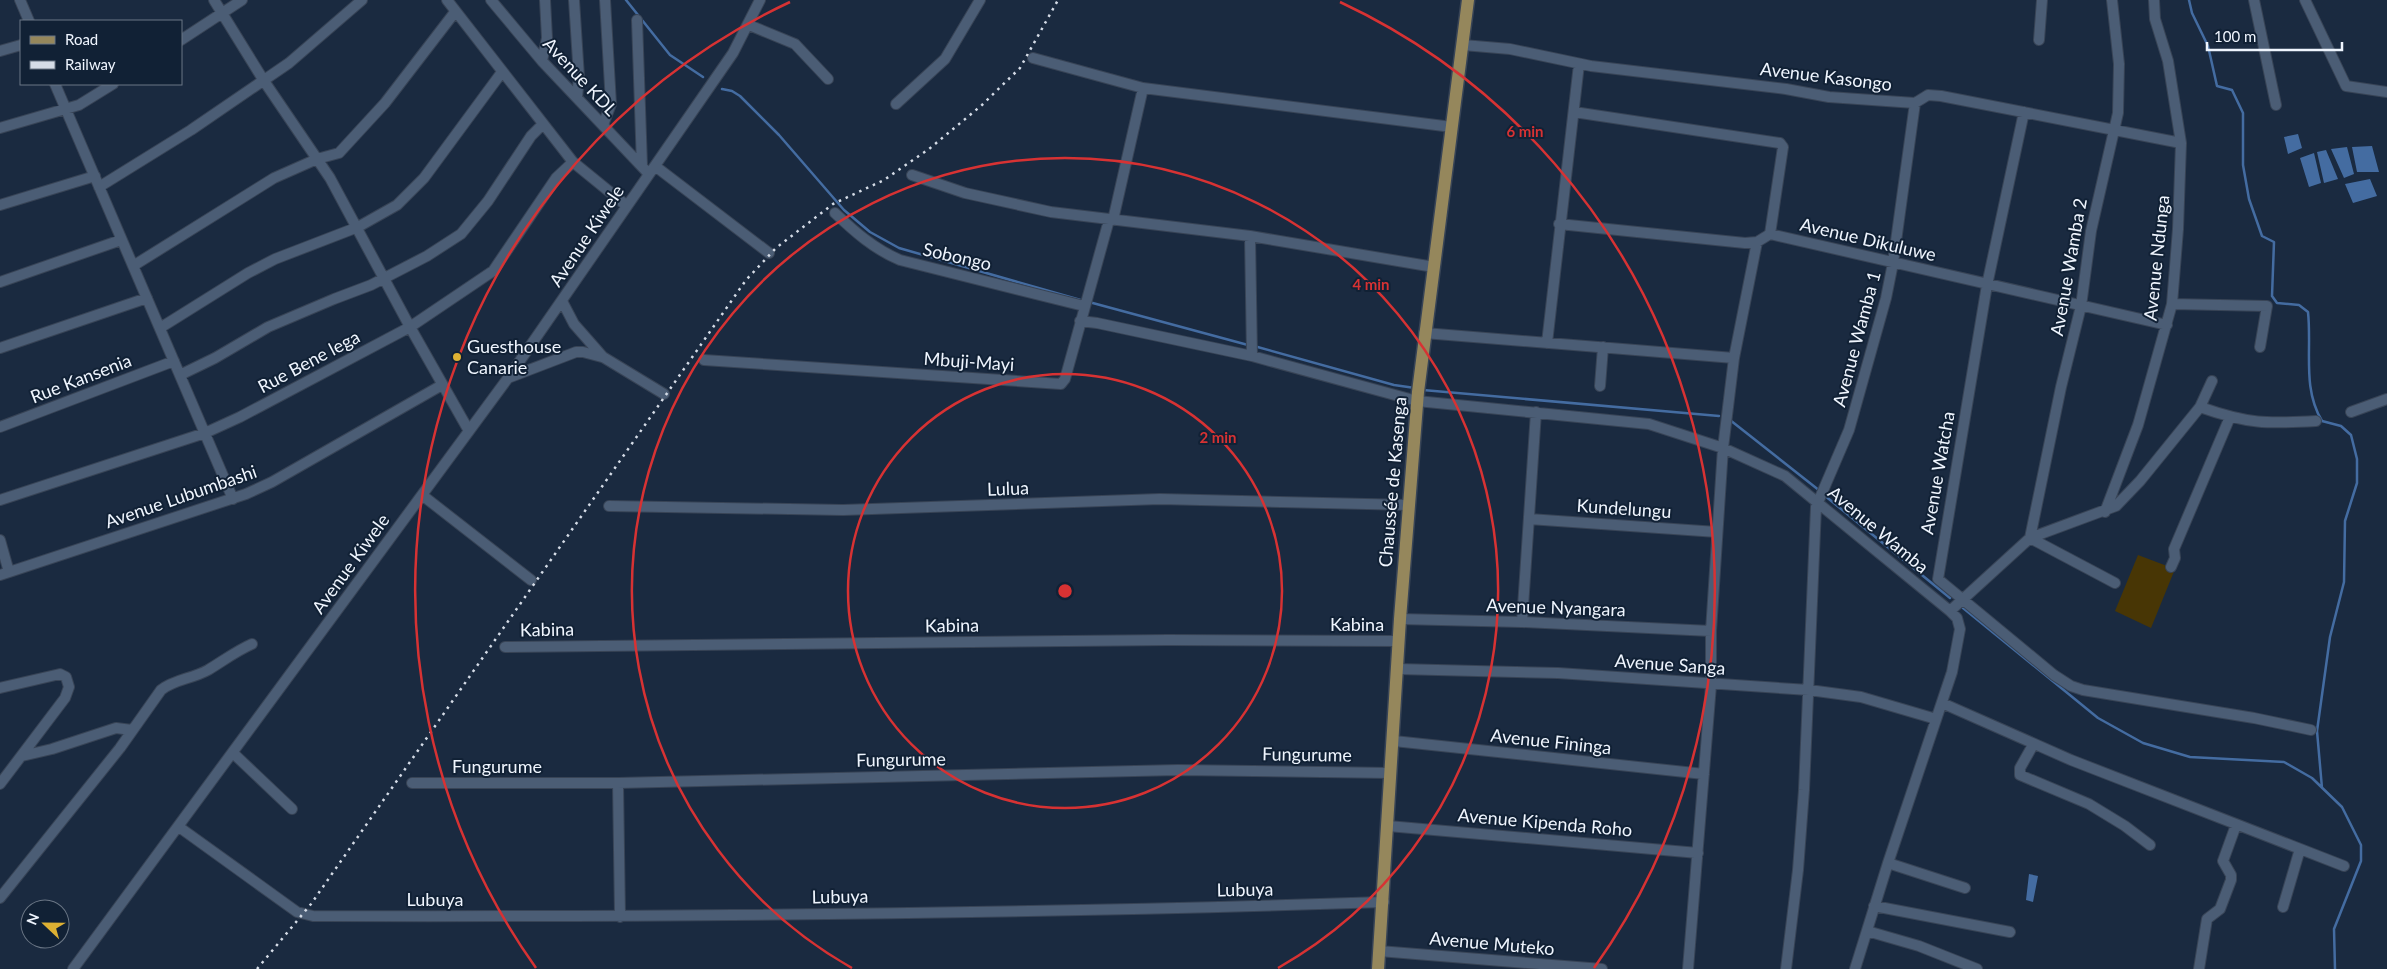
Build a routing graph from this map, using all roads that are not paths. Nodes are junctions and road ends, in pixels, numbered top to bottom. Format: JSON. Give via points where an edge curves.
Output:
{"nodes":[{"id":1,"x":20,"y":0,"type":"edge"},
{"id":2,"x":214,"y":0,"type":"edge"},
{"id":3,"x":242,"y":0,"type":"edge"},
{"id":4,"x":362,"y":0,"type":"edge"},
{"id":5,"x":447,"y":0,"type":"edge"},
{"id":6,"x":491,"y":0,"type":"edge"},
{"id":7,"x":545,"y":0,"type":"edge"},
{"id":8,"x":574,"y":0,"type":"edge"},
{"id":9,"x":605,"y":0,"type":"edge"},
{"id":10,"x":760,"y":0,"type":"edge"},
{"id":11,"x":980,"y":0,"type":"edge"},
{"id":12,"x":1468,"y":0,"type":"edge"},
{"id":13,"x":2042,"y":0,"type":"edge"},
{"id":14,"x":2112,"y":0,"type":"edge"},
{"id":15,"x":2154,"y":0,"type":"edge"},
{"id":16,"x":2254,"y":0,"type":"edge"},
{"id":17,"x":2305,"y":0,"type":"edge"},
{"id":18,"x":455,"y":12,"type":"junction"},
{"id":19,"x":222,"y":13,"type":"junction"},
{"id":20,"x":29,"y":20,"type":"edge"},
{"id":21,"x":637,"y":20,"type":"dead end"},
{"id":22,"x":749,"y":25,"type":"junction"},
{"id":23,"x":182,"y":39,"type":"edge"},
{"id":24,"x":2039,"y":40,"type":"dead end"},
{"id":25,"x":20,"y":45,"type":"edge"},
{"id":26,"x":1463,"y":45,"type":"junction"},
{"id":27,"x":0,"y":52,"type":"edge"},
{"id":28,"x":1033,"y":58,"type":"dead end"},
{"id":29,"x":542,"y":61,"type":"junction"},
{"id":30,"x":1579,"y":64,"type":"junction"},
{"id":31,"x":502,"y":72,"type":"junction"},
{"id":32,"x":828,"y":79,"type":"dead end"},
{"id":33,"x":264,"y":81,"type":"junction"},
{"id":34,"x":55,"y":85,"type":"edge"},
{"id":35,"x":111,"y":85,"type":"edge"},
{"id":36,"x":1143,"y":88,"type":"junction"},
{"id":37,"x":2387,"y":92,"type":"edge"},
{"id":38,"x":577,"y":98,"type":"junction"},
{"id":39,"x":1915,"y":103,"type":"junction"},
{"id":40,"x":896,"y":104,"type":"dead end"},
{"id":41,"x":2276,"y":105,"type":"dead end"},
{"id":42,"x":66,"y":110,"type":"junction"},
{"id":43,"x":1574,"y":112,"type":"junction"},
{"id":44,"x":2024,"y":112,"type":"junction"},
{"id":45,"x":543,"y":124,"type":"junction"},
{"id":46,"x":603,"y":125,"type":"junction"},
{"id":47,"x":1452,"y":127,"type":"junction"},
{"id":48,"x":0,"y":128,"type":"edge"},
{"id":49,"x":2115,"y":130,"type":"junction"},
{"id":50,"x":2181,"y":143,"type":"junction"},
{"id":51,"x":317,"y":160,"type":"junction"},
{"id":52,"x":573,"y":162,"type":"junction"},
{"id":53,"x":649,"y":168,"type":"junction"},
{"id":54,"x":912,"y":175,"type":"dead end"},
{"id":55,"x":95,"y":176,"type":"junction"},
{"id":56,"x":99,"y":187,"type":"junction"},
{"id":57,"x":0,"y":205,"type":"edge"},
{"id":58,"x":627,"y":206,"type":"junction"},
{"id":59,"x":835,"y":213,"type":"dead end"},
{"id":60,"x":1111,"y":220,"type":"junction"},
{"id":61,"x":1559,"y":224,"type":"junction"},
{"id":62,"x":358,"y":227,"type":"junction"},
{"id":63,"x":1770,"y":234,"type":"junction"},
{"id":64,"x":1250,"y":236,"type":"junction"},
{"id":65,"x":121,"y":240,"type":"junction"},
{"id":66,"x":1757,"y":242,"type":"junction"},
{"id":67,"x":769,"y":253,"type":"dead end"},
{"id":68,"x":1893,"y":263,"type":"junction"},
{"id":69,"x":133,"y":266,"type":"junction"},
{"id":70,"x":1434,"y":267,"type":"junction"},
{"id":71,"x":384,"y":278,"type":"junction"},
{"id":72,"x":0,"y":282,"type":"edge"},
{"id":73,"x":1987,"y":285,"type":"junction"},
{"id":74,"x":147,"y":298,"type":"junction"},
{"id":75,"x":562,"y":301,"type":"junction"},
{"id":76,"x":2172,"y":304,"type":"junction"},
{"id":77,"x":1084,"y":306,"type":"junction"},
{"id":78,"x":2081,"y":306,"type":"junction"},
{"id":79,"x":1080,"y":321,"type":"junction"},
{"id":80,"x":2167,"y":325,"type":"junction"},
{"id":81,"x":410,"y":327,"type":"junction"},
{"id":82,"x":160,"y":328,"type":"junction"},
{"id":83,"x":1424,"y":333,"type":"junction"},
{"id":84,"x":1547,"y":343,"type":"junction"},
{"id":85,"x":1603,"y":347,"type":"junction"},
{"id":86,"x":2260,"y":347,"type":"dead end"},
{"id":87,"x":0,"y":348,"type":"edge"},
{"id":88,"x":1252,"y":356,"type":"junction"},
{"id":89,"x":603,"y":357,"type":"junction"},
{"id":90,"x":1734,"y":358,"type":"junction"},
{"id":91,"x":704,"y":360,"type":"dead end"},
{"id":92,"x":174,"y":361,"type":"junction"},
{"id":93,"x":180,"y":375,"type":"junction"},
{"id":94,"x":508,"y":378,"type":"junction"},
{"id":95,"x":2212,"y":381,"type":"dead end"},
{"id":96,"x":442,"y":385,"type":"junction"},
{"id":97,"x":1600,"y":386,"type":"dead end"},
{"id":98,"x":1418,"y":392,"type":"junction"},
{"id":99,"x":664,"y":394,"type":"dead end"},
{"id":100,"x":2387,"y":400,"type":"edge"},
{"id":101,"x":2200,"y":407,"type":"junction"},
{"id":102,"x":1536,"y":412,"type":"junction"},
{"id":103,"x":2351,"y":412,"type":"dead end"},
{"id":104,"x":2230,"y":417,"type":"junction"},
{"id":105,"x":2316,"y":421,"type":"dead end"},
{"id":106,"x":0,"y":427,"type":"edge"},
{"id":107,"x":469,"y":430,"type":"junction"},
{"id":108,"x":205,"y":433,"type":"junction"},
{"id":109,"x":1723,"y":448,"type":"junction"},
{"id":110,"x":1820,"y":495,"type":"junction"},
{"id":111,"x":422,"y":496,"type":"junction"},
{"id":112,"x":233,"y":499,"type":"junction"},
{"id":113,"x":0,"y":500,"type":"edge"},
{"id":114,"x":609,"y":506,"type":"dead end"},
{"id":115,"x":1409,"y":506,"type":"junction"},
{"id":116,"x":2105,"y":512,"type":"junction"},
{"id":117,"x":1529,"y":519,"type":"junction"},
{"id":118,"x":1717,"y":532,"type":"junction"},
{"id":119,"x":2030,"y":538,"type":"junction"},
{"id":120,"x":0,"y":540,"type":"edge"},
{"id":121,"x":2171,"y":567,"type":"dead end"},
{"id":122,"x":5,"y":574,"type":"edge"},
{"id":123,"x":531,"y":580,"type":"dead end"},
{"id":124,"x":2115,"y":583,"type":"dead end"},
{"id":125,"x":1965,"y":600,"type":"junction"},
{"id":126,"x":1950,"y":611,"type":"junction"},
{"id":127,"x":1400,"y":619,"type":"junction"},
{"id":128,"x":1522,"y":622,"type":"junction"},
{"id":129,"x":1712,"y":631,"type":"junction"},
{"id":130,"x":1399,"y":641,"type":"junction"},
{"id":131,"x":252,"y":644,"type":"dead end"},
{"id":132,"x":505,"y":647,"type":"dead end"},
{"id":133,"x":1398,"y":669,"type":"junction"},
{"id":134,"x":1711,"y":685,"type":"junction"},
{"id":135,"x":0,"y":688,"type":"edge"},
{"id":136,"x":1809,"y":690,"type":"junction"},
{"id":137,"x":1942,"y":702,"type":"junction"},
{"id":138,"x":1936,"y":719,"type":"junction"},
{"id":139,"x":132,"y":730,"type":"junction"},
{"id":140,"x":2311,"y":730,"type":"dead end"},
{"id":141,"x":1394,"y":741,"type":"junction"},
{"id":142,"x":2032,"y":745,"type":"junction"},
{"id":143,"x":234,"y":753,"type":"junction"},
{"id":144,"x":22,"y":756,"type":"junction"},
{"id":145,"x":11,"y":769,"type":"junction"},
{"id":146,"x":0,"y":771,"type":"edge"},
{"id":147,"x":1391,"y":773,"type":"junction"},
{"id":148,"x":1704,"y":774,"type":"junction"},
{"id":149,"x":412,"y":783,"type":"dead end"},
{"id":150,"x":618,"y":783,"type":"junction"},
{"id":151,"x":0,"y":784,"type":"edge"},
{"id":152,"x":292,"y":809,"type":"dead end"},
{"id":153,"x":2236,"y":825,"type":"junction"},
{"id":154,"x":1388,"y":826,"type":"junction"},
{"id":155,"x":179,"y":827,"type":"junction"},
{"id":156,"x":2150,"y":845,"type":"dead end"},
{"id":157,"x":2300,"y":849,"type":"junction"},
{"id":158,"x":1698,"y":852,"type":"junction"},
{"id":159,"x":1888,"y":863,"type":"junction"},
{"id":160,"x":2344,"y":866,"type":"dead end"},
{"id":161,"x":1964,"y":888,"type":"dead end"},
{"id":162,"x":0,"y":898,"type":"edge"},
{"id":163,"x":1384,"y":902,"type":"junction"},
{"id":164,"x":1874,"y":906,"type":"junction"},
{"id":165,"x":2283,"y":907,"type":"dead end"},
{"id":166,"x":620,"y":917,"type":"junction"},
{"id":167,"x":1867,"y":931,"type":"junction"},
{"id":168,"x":2010,"y":932,"type":"dead end"},
{"id":169,"x":1379,"y":951,"type":"junction"},
{"id":170,"x":73,"y":969,"type":"edge"},
{"id":171,"x":1378,"y":969,"type":"edge"},
{"id":172,"x":1602,"y":969,"type":"edge"},
{"id":173,"x":1688,"y":969,"type":"edge"},
{"id":174,"x":1786,"y":969,"type":"edge"},
{"id":175,"x":1855,"y":969,"type":"edge"},
{"id":176,"x":1977,"y":969,"type":"edge"},
{"id":177,"x":2199,"y":969,"type":"edge"}],
"edges":[{"from":1,"to":20,"type":"street"},
{"from":2,"to":19,"type":"street"},
{"from":3,"to":19,"type":"street"},
{"from":4,"to":33,"type":"street"},
{"from":5,"to":18,"type":"street"},
{"from":6,"to":29,"type":"street","name":"Avenue KDL"},
{"from":7,"to":29,"type":"street","via":[[547,38]]},
{"from":8,"to":38,"type":"street","via":[[579,77]]},
{"from":9,"to":46,"type":"street","via":[[610,104]]},
{"from":10,"to":22,"type":"street","name":"Avenue Kiwele"},
{"from":11,"to":40,"type":"street","via":[[945,59]]},
{"from":12,"to":26,"type":"main road","name":"Chaussée de Kasenga"},
{"from":13,"to":24,"type":"street"},
{"from":14,"to":49,"type":"street","name":"Avenue Wamba 2","via":[[2120,84]]},
{"from":15,"to":50,"type":"street","name":"Avenue Ndunga"},
{"from":16,"to":41,"type":"street"},
{"from":17,"to":37,"type":"street","via":[[2346,86]]},
{"from":18,"to":31,"type":"street"},
{"from":18,"to":51,"type":"street","via":[[353,140],[339,153]]},
{"from":19,"to":23,"type":"street"},
{"from":19,"to":33,"type":"street"},
{"from":21,"to":53,"type":"street"},
{"from":22,"to":32,"type":"street","via":[[795,44]]},
{"from":22,"to":53,"type":"street","name":"Avenue Kiwele","via":[[733,53]]},
{"from":25,"to":27,"type":"street"},
{"from":26,"to":30,"type":"street","name":"Avenue Kasongo","via":[[1510,49]]},
{"from":26,"to":47,"type":"main road","name":"Chaussée de Kasenga"},
{"from":28,"to":36,"type":"street"},
{"from":29,"to":38,"type":"street","name":"Avenue KDL"},
{"from":30,"to":39,"type":"street","name":"Avenue Kasongo","via":[[1781,88],[1829,97]]},
{"from":30,"to":43,"type":"street"},
{"from":31,"to":45,"type":"street"},
{"from":31,"to":62,"type":"street","via":[[409,196]]},
{"from":33,"to":51,"type":"street"},
{"from":33,"to":56,"type":"street"},
{"from":34,"to":42,"type":"street"},
{"from":35,"to":42,"type":"street","via":[[79,106]]},
{"from":36,"to":47,"type":"street"},
{"from":36,"to":60,"type":"street","name":"Mbuji-Mayi"},
{"from":38,"to":46,"type":"street","name":"Avenue KDL"},
{"from":39,"to":44,"type":"street","name":"Avenue Kasongo","via":[[1928,96],[1941,96]]},
{"from":39,"to":68,"type":"street","name":"Avenue Wamba 1"},
{"from":42,"to":48,"type":"street"},
{"from":42,"to":55,"type":"street"},
{"from":43,"to":61,"type":"street"},
{"from":43,"to":63,"type":"street","via":[[1780,142],[1783,147]]},
{"from":44,"to":49,"type":"street","name":"Avenue Kasongo"},
{"from":44,"to":73,"type":"street","name":"Avenue Watcha"},
{"from":45,"to":52,"type":"street"},
{"from":45,"to":71,"type":"street","via":[[461,234]]},
{"from":46,"to":53,"type":"street","name":"Avenue KDL"},
{"from":47,"to":70,"type":"main road","name":"Chaussée de Kasenga"},
{"from":49,"to":50,"type":"street","name":"Avenue Kasongo"},
{"from":49,"to":78,"type":"street","name":"Avenue Wamba 2","via":[[2091,231]]},
{"from":50,"to":76,"type":"street","name":"Avenue Ndunga"},
{"from":51,"to":62,"type":"street"},
{"from":51,"to":69,"type":"street","via":[[274,178]]},
{"from":52,"to":58,"type":"street"},
{"from":52,"to":81,"type":"street","name":"Rue Bene lega","via":[[556,178],[493,271]]},
{"from":53,"to":58,"type":"street","name":"Avenue Kiwele"},
{"from":53,"to":67,"type":"street","name":"Avenue KDL"},
{"from":54,"to":60,"type":"street","via":[[1000,202]]},
{"from":55,"to":56,"type":"street"},
{"from":55,"to":57,"type":"street"},
{"from":56,"to":65,"type":"street"},
{"from":58,"to":75,"type":"street","name":"Avenue Kiwele"},
{"from":59,"to":77,"type":"street","name":"Sobongo","via":[[863,239],[900,260]]},
{"from":60,"to":64,"type":"street"},
{"from":60,"to":77,"type":"street","name":"Mbuji-Mayi"},
{"from":61,"to":66,"type":"street"},
{"from":61,"to":84,"type":"street"},
{"from":62,"to":71,"type":"street"},
{"from":62,"to":82,"type":"street","via":[[261,266]]},
{"from":63,"to":66,"type":"street"},
{"from":63,"to":68,"type":"street","name":"Avenue Dikuluwe"},
{"from":64,"to":70,"type":"street"},
{"from":64,"to":88,"type":"street"},
{"from":65,"to":69,"type":"street"},
{"from":65,"to":72,"type":"street"},
{"from":66,"to":90,"type":"street"},
{"from":68,"to":73,"type":"street","name":"Avenue Dikuluwe"},
{"from":68,"to":110,"type":"street","name":"Avenue Wamba 1","via":[[1849,430]]},
{"from":69,"to":74,"type":"street"},
{"from":70,"to":83,"type":"main road","name":"Chaussée de Kasenga"},
{"from":71,"to":81,"type":"street"},
{"from":71,"to":93,"type":"street","via":[[268,327]]},
{"from":73,"to":78,"type":"street","name":"Avenue Dikuluwe"},
{"from":73,"to":125,"type":"street","name":"Avenue Watcha","via":[[1937,577],[1940,583]]},
{"from":74,"to":82,"type":"street"},
{"from":74,"to":87,"type":"street"},
{"from":75,"to":89,"type":"street","via":[[574,324]]},
{"from":75,"to":94,"type":"street","name":"Avenue Kiwele"},
{"from":76,"to":80,"type":"street","name":"Avenue Ndunga"},
{"from":76,"to":86,"type":"street","via":[[2267,306]]},
{"from":77,"to":79,"type":"street","name":"Mbuji-Mayi"},
{"from":78,"to":80,"type":"street","name":"Avenue Dikuluwe"},
{"from":78,"to":119,"type":"street","name":"Avenue Wamba 2"},
{"from":79,"to":88,"type":"street","name":"Avenue Wamba","via":[[1098,322]]},
{"from":79,"to":91,"type":"street","name":"Mbuji-Mayi","via":[[1065,379],[1058,384]]},
{"from":80,"to":116,"type":"street","name":"Avenue Ndunga","via":[[2138,425]]},
{"from":81,"to":96,"type":"street"},
{"from":81,"to":108,"type":"street","name":"Rue Bene lega"},
{"from":82,"to":92,"type":"street"},
{"from":83,"to":84,"type":"street"},
{"from":83,"to":98,"type":"main road","name":"Chaussée de Kasenga"},
{"from":84,"to":85,"type":"street"},
{"from":85,"to":90,"type":"street"},
{"from":85,"to":97,"type":"street"},
{"from":88,"to":98,"type":"street","name":"Avenue Wamba"},
{"from":89,"to":94,"type":"street","via":[[576,352]]},
{"from":89,"to":99,"type":"street"},
{"from":90,"to":109,"type":"street"},
{"from":92,"to":93,"type":"street"},
{"from":92,"to":106,"type":"street","name":"Rue Kansenia"},
{"from":93,"to":108,"type":"street"},
{"from":94,"to":107,"type":"street","name":"Avenue Kiwele"},
{"from":95,"to":101,"type":"street"},
{"from":96,"to":107,"type":"street"},
{"from":96,"to":112,"type":"street","name":"Avenue Lubumbashi","via":[[272,482]]},
{"from":98,"to":102,"type":"street","name":"Avenue Wamba"},
{"from":98,"to":115,"type":"main road","name":"Chaussée de Kasenga"},
{"from":100,"to":103,"type":"street"},
{"from":101,"to":104,"type":"street"},
{"from":101,"to":116,"type":"street","via":[[2130,493]]},
{"from":102,"to":109,"type":"street","name":"Avenue Wamba","via":[[1648,424]]},
{"from":102,"to":117,"type":"street"},
{"from":104,"to":105,"type":"street","via":[[2264,424]]},
{"from":104,"to":121,"type":"street","via":[[2174,549],[2176,558]]},
{"from":107,"to":111,"type":"street","name":"Avenue Kiwele"},
{"from":108,"to":112,"type":"street"},
{"from":108,"to":113,"type":"street","name":"Rue Bene lega"},
{"from":109,"to":110,"type":"street","name":"Avenue Wamba"},
{"from":109,"to":118,"type":"street"},
{"from":110,"to":126,"type":"street","name":"Avenue Wamba"},
{"from":110,"to":136,"type":"street","name":"Avenue Wamba 1","via":[[1814,524]]},
{"from":111,"to":123,"type":"street"},
{"from":111,"to":143,"type":"street","name":"Avenue Kiwele"},
{"from":112,"to":122,"type":"street","name":"Avenue Lubumbashi"},
{"from":114,"to":115,"type":"street","name":"Lulua","via":[[843,510],[1160,499]]},
{"from":115,"to":127,"type":"main road","name":"Chaussée de Kasenga"},
{"from":116,"to":119,"type":"street"},
{"from":117,"to":118,"type":"street","name":"Kundelungu"},
{"from":117,"to":128,"type":"street"},
{"from":118,"to":129,"type":"street"},
{"from":119,"to":124,"type":"street"},
{"from":119,"to":125,"type":"street"},
{"from":120,"to":122,"type":"street"},
{"from":125,"to":126,"type":"street"},
{"from":125,"to":140,"type":"street","name":"Avenue Watcha","via":[[2071,686]]},
{"from":126,"to":137,"type":"street","name":"Avenue Wamba","via":[[1958,621],[1959,638]]},
{"from":127,"to":128,"type":"street","name":"Avenue Nyangara"},
{"from":127,"to":130,"type":"main road","name":"Chaussée de Kasenga"},
{"from":128,"to":129,"type":"street","name":"Avenue Nyangara"},
{"from":129,"to":134,"type":"street"},
{"from":130,"to":132,"type":"street","name":"Kabina","via":[[1158,640]]},
{"from":130,"to":133,"type":"main road","name":"Chaussée de Kasenga"},
{"from":131,"to":139,"type":"street","via":[[196,676],[169,684]]},
{"from":133,"to":134,"type":"street","name":"Avenue Sanga","via":[[1558,673]]},
{"from":133,"to":141,"type":"main road","name":"Chaussée de Kasenga"},
{"from":134,"to":136,"type":"street","name":"Avenue Sanga"},
{"from":134,"to":148,"type":"street"},
{"from":135,"to":144,"type":"street","via":[[60,674],[68,680],[68,693]]},
{"from":136,"to":138,"type":"street","name":"Avenue Sanga","via":[[1861,697]]},
{"from":136,"to":174,"type":"street","name":"Avenue Wamba 1","via":[[1800,850]]},
{"from":137,"to":138,"type":"street","name":"Avenue Wamba"},
{"from":137,"to":142,"type":"street"},
{"from":138,"to":159,"type":"street","name":"Avenue Wamba"},
{"from":139,"to":144,"type":"street","via":[[116,728]]},
{"from":139,"to":162,"type":"street"},
{"from":141,"to":147,"type":"main road","name":"Chaussée de Kasenga"},
{"from":141,"to":148,"type":"street","name":"Avenue Fininga"},
{"from":142,"to":153,"type":"street"},
{"from":142,"to":156,"type":"street","via":[[2020,768],[2020,775],[2089,804]]},
{"from":143,"to":152,"type":"street"},
{"from":143,"to":155,"type":"street","name":"Avenue Kiwele"},
{"from":144,"to":145,"type":"street"},
{"from":145,"to":146,"type":"street"},
{"from":145,"to":151,"type":"street"},
{"from":147,"to":150,"type":"street","name":"Fungurume","via":[[1178,770]]},
{"from":147,"to":154,"type":"main road","name":"Chaussée de Kasenga"},
{"from":148,"to":158,"type":"street"},
{"from":149,"to":150,"type":"street","name":"Fungurume"},
{"from":150,"to":166,"type":"street"},
{"from":153,"to":157,"type":"street"},
{"from":153,"to":177,"type":"street","via":[[2223,860],[2231,880],[2220,909],[2208,919]]},
{"from":154,"to":158,"type":"street","name":"Avenue Kipenda Roho"},
{"from":154,"to":163,"type":"main road","name":"Chaussée de Kasenga"},
{"from":155,"to":166,"type":"street","name":"Lubuya","via":[[297,912],[313,916]]},
{"from":155,"to":170,"type":"street","name":"Avenue Kiwele"},
{"from":157,"to":160,"type":"street"},
{"from":157,"to":165,"type":"street"},
{"from":158,"to":173,"type":"street"},
{"from":159,"to":161,"type":"street"},
{"from":159,"to":164,"type":"street","name":"Avenue Wamba"},
{"from":163,"to":166,"type":"street","name":"Lubuya"},
{"from":163,"to":169,"type":"main road","name":"Chaussée de Kasenga"},
{"from":164,"to":167,"type":"street","name":"Avenue Wamba"},
{"from":164,"to":168,"type":"street"},
{"from":167,"to":175,"type":"street","name":"Avenue Wamba"},
{"from":167,"to":176,"type":"street","via":[[1919,946]]},
{"from":169,"to":171,"type":"main road","name":"Chaussée de Kasenga"},
{"from":169,"to":172,"type":"street","name":"Avenue Muteko"}]}
